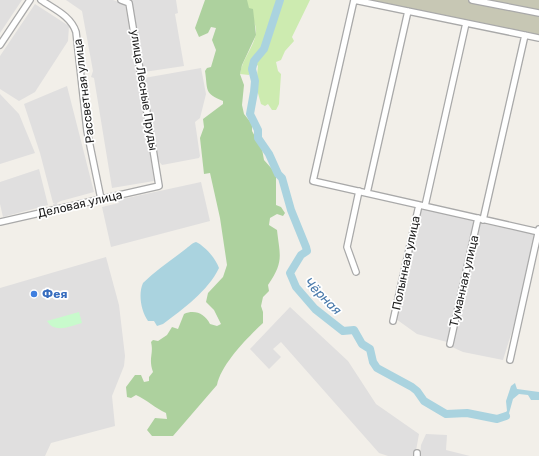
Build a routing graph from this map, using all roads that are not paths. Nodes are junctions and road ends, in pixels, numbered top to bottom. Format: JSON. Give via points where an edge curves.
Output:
{"nodes":[{"id":1,"x":30,"y":0,"type":"edge"},
{"id":2,"x":41,"y":0,"type":"edge"},
{"id":3,"x":121,"y":0,"type":"edge"},
{"id":4,"x":472,"y":0,"type":"edge"},
{"id":5,"x":483,"y":1,"type":"edge"},
{"id":6,"x":408,"y":11,"type":"junction"},
{"id":7,"x":539,"y":13,"type":"edge"},
{"id":8,"x":466,"y":23,"type":"junction"},
{"id":9,"x":525,"y":35,"type":"junction"},
{"id":10,"x":539,"y":38,"type":"edge"},
{"id":11,"x":0,"y":45,"type":"edge"},
{"id":12,"x":159,"y":186,"type":"joint"},
{"id":13,"x":359,"y":191,"type":"junction"},
{"id":14,"x":367,"y":193,"type":"junction"},
{"id":15,"x":101,"y":199,"type":"junction"},
{"id":16,"x":419,"y":205,"type":"junction"},
{"id":17,"x":425,"y":206,"type":"junction"},
{"id":18,"x":481,"y":219,"type":"junction"},
{"id":19,"x":0,"y":222,"type":"edge"},
{"id":20,"x":539,"y":231,"type":"edge"},
{"id":21,"x":356,"y":272,"type":"dead end"},
{"id":22,"x":394,"y":321,"type":"dead end"},
{"id":23,"x":450,"y":344,"type":"dead end"},
{"id":24,"x":510,"y":360,"type":"dead end"}],
"edges":[{"from":1,"to":11,"type":"street"},
{"from":2,"to":15,"type":"street","name":"Рассветная улица","via":[[66,17],[76,32],[87,131]]},
{"from":3,"to":12,"type":"street","name":"улица Лесные Пруды","via":[[129,4]]},
{"from":4,"to":5,"type":"street"},
{"from":5,"to":7,"type":"street"},
{"from":6,"to":8,"type":"street"},
{"from":6,"to":13,"type":"street","via":[[354,0],[313,181]]},
{"from":6,"to":14,"type":"street"},
{"from":8,"to":9,"type":"street"},
{"from":8,"to":17,"type":"street"},
{"from":9,"to":10,"type":"street"},
{"from":9,"to":18,"type":"street","name":"Туманная улица"},
{"from":12,"to":15,"type":"street","name":"Деловая улица"},
{"from":13,"to":14,"type":"street"},
{"from":13,"to":21,"type":"street","via":[[347,247]]},
{"from":14,"to":16,"type":"street"},
{"from":15,"to":19,"type":"street","name":"Деловая улица"},
{"from":16,"to":17,"type":"street"},
{"from":16,"to":22,"type":"street","name":"Полынная улица"},
{"from":17,"to":18,"type":"street"},
{"from":18,"to":20,"type":"street"},
{"from":18,"to":23,"type":"street","name":"Туманная улица"},
{"from":20,"to":24,"type":"street"}]}
